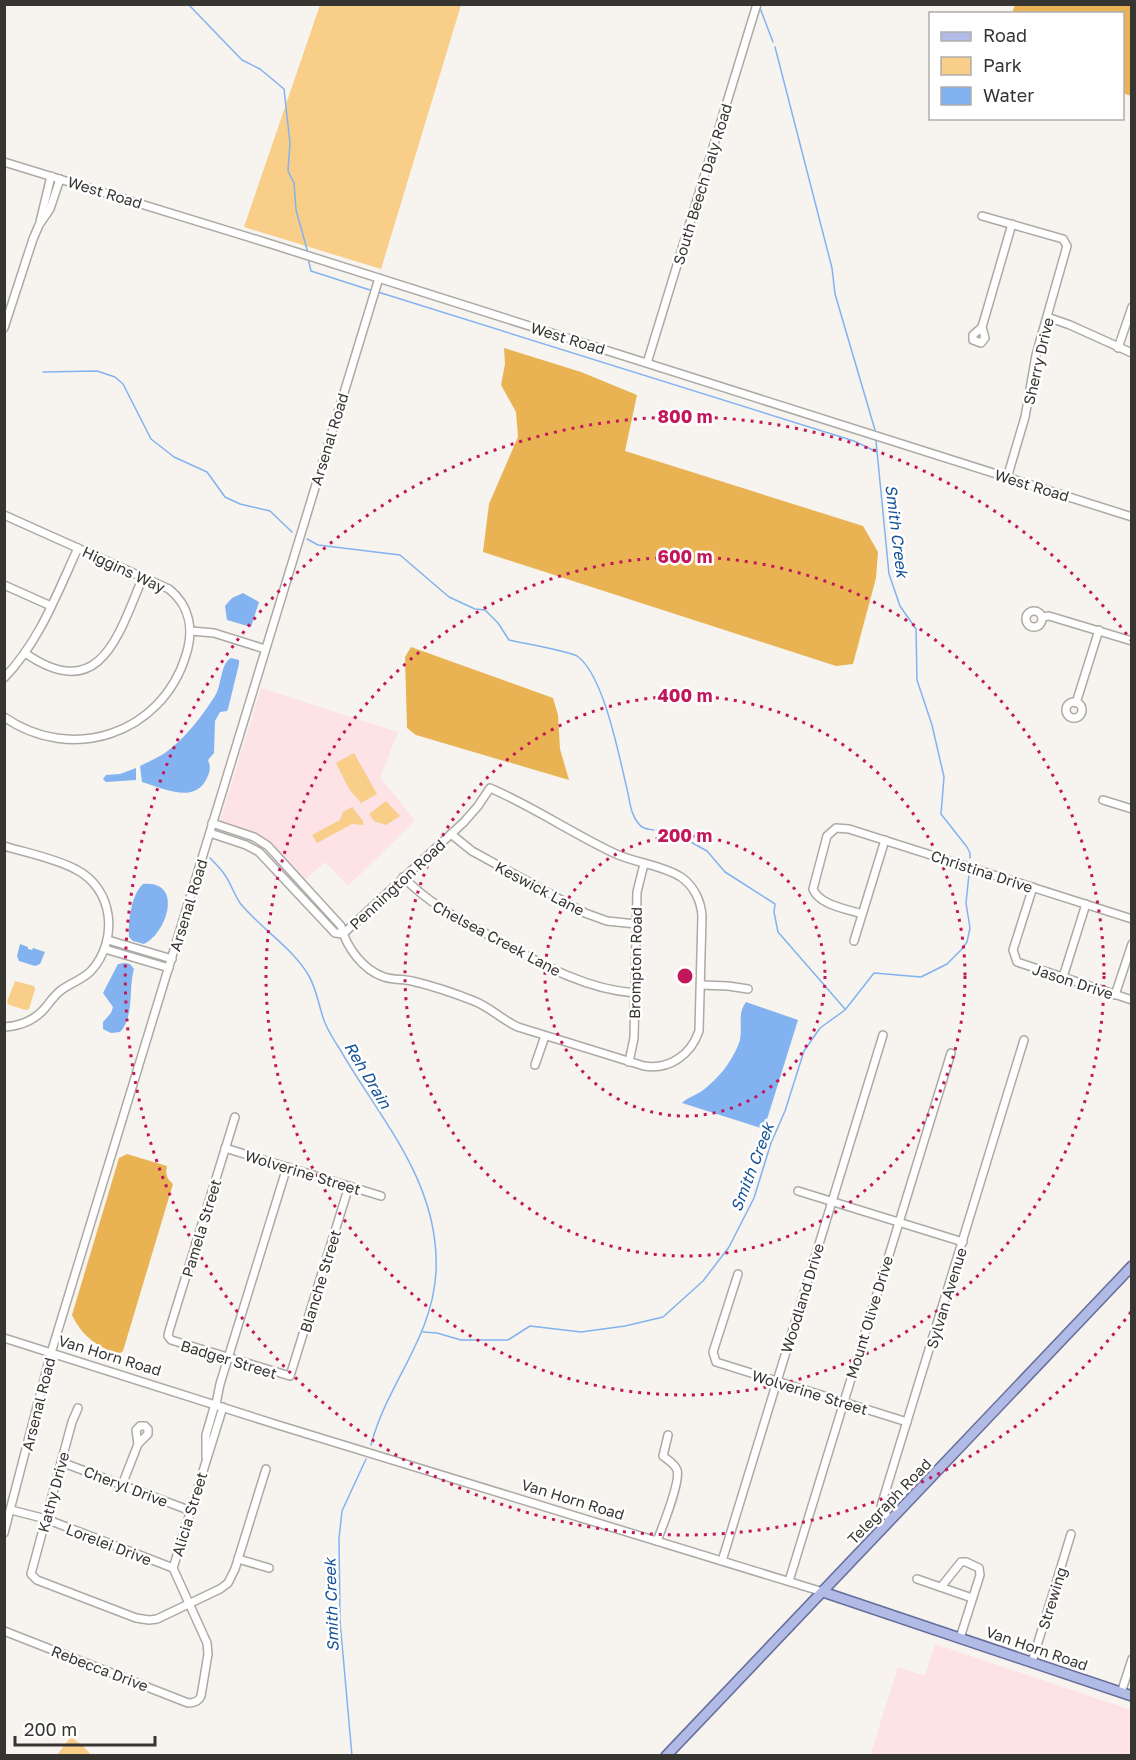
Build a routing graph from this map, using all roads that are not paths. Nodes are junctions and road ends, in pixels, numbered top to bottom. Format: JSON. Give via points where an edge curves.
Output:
{"nodes":[{"id":1,"x":757,"y":4,"type":"edge"},
{"id":2,"x":4,"y":162,"type":"edge"},
{"id":3,"x":51,"y":176,"type":"junction"},
{"id":4,"x":60,"y":179,"type":"junction"},
{"id":5,"x":982,"y":216,"type":"dead end"},
{"id":6,"x":1012,"y":224,"type":"junction"},
{"id":7,"x":39,"y":225,"type":"junction"},
{"id":8,"x":379,"y":278,"type":"junction"},
{"id":9,"x":1131,"y":307,"type":"edge"},
{"id":10,"x":1047,"y":317,"type":"junction"},
{"id":11,"x":982,"y":327,"type":"dead end"},
{"id":12,"x":4,"y":328,"type":"edge"},
{"id":13,"x":1118,"y":348,"type":"junction"},
{"id":14,"x":1131,"y":353,"type":"edge"},
{"id":15,"x":647,"y":363,"type":"junction"},
{"id":16,"x":1007,"y":478,"type":"junction"},
{"id":17,"x":4,"y":515,"type":"edge"},
{"id":18,"x":1131,"y":517,"type":"edge"},
{"id":19,"x":78,"y":548,"type":"junction"},
{"id":20,"x":143,"y":577,"type":"junction"},
{"id":21,"x":4,"y":585,"type":"edge"},
{"id":22,"x":51,"y":606,"type":"junction"},
{"id":23,"x":1042,"y":617,"type":"dead end"},
{"id":24,"x":1099,"y":630,"type":"junction"},
{"id":25,"x":191,"y":631,"type":"junction"},
{"id":26,"x":1131,"y":641,"type":"edge"},
{"id":27,"x":265,"y":649,"type":"junction"},
{"id":28,"x":25,"y":653,"type":"junction"},
{"id":29,"x":4,"y":678,"type":"edge"},
{"id":30,"x":1076,"y":703,"type":"dead end"},
{"id":31,"x":4,"y":717,"type":"edge"},
{"id":32,"x":1103,"y":800,"type":"dead end"},
{"id":33,"x":1131,"y":809,"type":"edge"},
{"id":34,"x":213,"y":823,"type":"junction"},
{"id":35,"x":210,"y":833,"type":"junction"},
{"id":36,"x":451,"y":834,"type":"junction"},
{"id":37,"x":885,"y":840,"type":"junction"},
{"id":38,"x":4,"y":846,"type":"edge"},
{"id":39,"x":284,"y":862,"type":"junction"},
{"id":40,"x":644,"y":864,"type":"junction"},
{"id":41,"x":276,"y":869,"type":"junction"},
{"id":42,"x":403,"y":877,"type":"junction"},
{"id":43,"x":1033,"y":887,"type":"junction"},
{"id":44,"x":315,"y":896,"type":"junction"},
{"id":45,"x":307,"y":903,"type":"junction"},
{"id":46,"x":1086,"y":904,"type":"junction"},
{"id":47,"x":862,"y":914,"type":"junction"},
{"id":48,"x":1131,"y":919,"type":"edge"},
{"id":49,"x":636,"y":924,"type":"junction"},
{"id":50,"x":343,"y":934,"type":"junction"},
{"id":51,"x":108,"y":940,"type":"junction"},
{"id":52,"x":854,"y":941,"type":"dead end"},
{"id":53,"x":1131,"y":944,"type":"edge"},
{"id":54,"x":105,"y":949,"type":"junction"},
{"id":55,"x":172,"y":959,"type":"junction"},
{"id":56,"x":169,"y":968,"type":"junction"},
{"id":57,"x":1063,"y":977,"type":"junction"},
{"id":58,"x":701,"y":985,"type":"junction"},
{"id":59,"x":748,"y":989,"type":"dead end"},
{"id":60,"x":635,"y":993,"type":"junction"},
{"id":61,"x":1115,"y":995,"type":"junction"},
{"id":62,"x":1131,"y":1000,"type":"edge"},
{"id":63,"x":4,"y":1027,"type":"edge"},
{"id":64,"x":883,"y":1035,"type":"dead end"},
{"id":65,"x":545,"y":1036,"type":"junction"},
{"id":66,"x":1024,"y":1040,"type":"dead end"},
{"id":67,"x":951,"y":1053,"type":"dead end"},
{"id":68,"x":629,"y":1062,"type":"junction"},
{"id":69,"x":535,"y":1065,"type":"dead end"},
{"id":70,"x":235,"y":1117,"type":"dead end"},
{"id":71,"x":225,"y":1148,"type":"junction"},
{"id":72,"x":287,"y":1167,"type":"junction"},
{"id":73,"x":349,"y":1186,"type":"junction"},
{"id":74,"x":798,"y":1191,"type":"dead end"},
{"id":75,"x":381,"y":1196,"type":"dead end"},
{"id":76,"x":832,"y":1203,"type":"junction"},
{"id":77,"x":898,"y":1222,"type":"junction"},
{"id":78,"x":963,"y":1242,"type":"junction"},
{"id":79,"x":1131,"y":1266,"type":"edge"},
{"id":80,"x":738,"y":1274,"type":"dead end"},
{"id":81,"x":4,"y":1338,"type":"edge"},
{"id":82,"x":170,"y":1339,"type":"joint"},
{"id":83,"x":51,"y":1353,"type":"junction"},
{"id":84,"x":228,"y":1359,"type":"junction"},
{"id":85,"x":290,"y":1376,"type":"joint"},
{"id":86,"x":777,"y":1382,"type":"junction"},
{"id":87,"x":844,"y":1402,"type":"junction"},
{"id":88,"x":218,"y":1405,"type":"junction"},
{"id":89,"x":78,"y":1408,"type":"dead end"},
{"id":90,"x":907,"y":1422,"type":"junction"},
{"id":91,"x":668,"y":1435,"type":"dead end"},
{"id":92,"x":138,"y":1444,"type":"dead end"},
{"id":93,"x":61,"y":1462,"type":"junction"},
{"id":94,"x":266,"y":1469,"type":"dead end"},
{"id":95,"x":122,"y":1485,"type":"junction"},
{"id":96,"x":11,"y":1510,"type":"junction"},
{"id":97,"x":190,"y":1511,"type":"junction"},
{"id":98,"x":46,"y":1519,"type":"junction"},
{"id":99,"x":891,"y":1520,"type":"junction"},
{"id":100,"x":4,"y":1533,"type":"edge"},
{"id":101,"x":1071,"y":1534,"type":"dead end"},
{"id":102,"x":657,"y":1541,"type":"junction"},
{"id":103,"x":238,"y":1558,"type":"junction"},
{"id":104,"x":722,"y":1561,"type":"junction"},
{"id":105,"x":173,"y":1568,"type":"junction"},
{"id":106,"x":269,"y":1568,"type":"dead end"},
{"id":107,"x":917,"y":1579,"type":"dead end"},
{"id":108,"x":789,"y":1581,"type":"junction"},
{"id":109,"x":941,"y":1587,"type":"junction"},
{"id":110,"x":823,"y":1592,"type":"junction"},
{"id":111,"x":972,"y":1598,"type":"junction"},
{"id":112,"x":190,"y":1604,"type":"junction"},
{"id":113,"x":4,"y":1631,"type":"edge"},
{"id":114,"x":960,"y":1638,"type":"junction"},
{"id":115,"x":1131,"y":1659,"type":"edge"},
{"id":116,"x":1032,"y":1662,"type":"junction"},
{"id":117,"x":1121,"y":1693,"type":"junction"},
{"id":118,"x":1131,"y":1696,"type":"edge"},
{"id":119,"x":195,"y":1702,"type":"joint"},
{"id":120,"x":666,"y":1755,"type":"edge"}],
"edges":[{"from":1,"to":15,"type":"street","name":"South Beech Daly Road"},
{"from":2,"to":3,"type":"street","name":"West Road"},
{"from":3,"to":4,"type":"street","name":"West Road"},
{"from":3,"to":7,"type":"street"},
{"from":4,"to":7,"type":"street","via":[[50,209]]},
{"from":4,"to":8,"type":"street","name":"West Road"},
{"from":5,"to":6,"type":"street"},
{"from":6,"to":10,"type":"street","name":"Sherry Drive","via":[[1067,243]]},
{"from":6,"to":11,"type":"street"},
{"from":7,"to":12,"type":"street"},
{"from":8,"to":15,"type":"street","name":"West Road"},
{"from":8,"to":27,"type":"street","name":"Arsenal Road"},
{"from":9,"to":13,"type":"street"},
{"from":10,"to":13,"type":"street"},
{"from":10,"to":16,"type":"street","name":"Sherry Drive"},
{"from":13,"to":14,"type":"street"},
{"from":15,"to":16,"type":"street","name":"West Road"},
{"from":16,"to":18,"type":"street","name":"West Road"},
{"from":17,"to":19,"type":"street","name":"Higgins Way"},
{"from":19,"to":20,"type":"street","name":"Higgins Way"},
{"from":19,"to":22,"type":"street"},
{"from":20,"to":25,"type":"street","name":"Higgins Way","via":[[177,596]]},
{"from":20,"to":28,"type":"street","via":[[114,645],[98,662],[84,669],[63,671],[45,667]]},
{"from":21,"to":22,"type":"street"},
{"from":22,"to":28,"type":"street"},
{"from":23,"to":24,"type":"street"},
{"from":24,"to":26,"type":"street"},
{"from":24,"to":30,"type":"street"},
{"from":25,"to":27,"type":"street","via":[[214,633]]},
{"from":25,"to":31,"type":"street","via":[[181,670],[167,693],[144,716],[118,731],[86,739],[56,739]]},
{"from":27,"to":34,"type":"street","name":"Arsenal Road"},
{"from":28,"to":29,"type":"street"},
{"from":32,"to":33,"type":"street"},
{"from":34,"to":35,"type":"street","name":"Arsenal Road"},
{"from":34,"to":39,"type":"street","via":[[254,837]]},
{"from":35,"to":41,"type":"street","via":[[253,848]]},
{"from":35,"to":55,"type":"street","name":"Arsenal Road"},
{"from":36,"to":40,"type":"street","name":"Pennington Road","via":[[490,788]]},
{"from":36,"to":42,"type":"street","name":"Pennington Road"},
{"from":36,"to":49,"type":"street","name":"Keswick Lane","via":[[472,851],[585,913],[607,921]]},
{"from":37,"to":43,"type":"street","name":"Christina Drive"},
{"from":37,"to":47,"type":"street"},
{"from":37,"to":47,"type":"street","name":"Christina Drive","via":[[842,827],[827,836],[813,884],[814,894],[825,902]]},
{"from":38,"to":51,"type":"street","via":[[69,866],[90,880],[106,906]]},
{"from":39,"to":41,"type":"street"},
{"from":39,"to":44,"type":"street"},
{"from":40,"to":49,"type":"street","name":"Brompton Road","via":[[637,892]]},
{"from":40,"to":58,"type":"street","via":[[680,877],[692,887],[699,901]]},
{"from":41,"to":45,"type":"street"},
{"from":42,"to":50,"type":"street","name":"Pennington Road"},
{"from":42,"to":60,"type":"street","name":"Chelsea Creek Lane","via":[[439,909],[553,970],[616,991]]},
{"from":43,"to":46,"type":"street","name":"Christina Drive"},
{"from":43,"to":57,"type":"street","name":"Jason Drive","via":[[1013,951],[1015,960]]},
{"from":44,"to":45,"type":"street"},
{"from":44,"to":50,"type":"street","via":[[341,926]]},
{"from":45,"to":50,"type":"street","via":[[335,933]]},
{"from":46,"to":48,"type":"street","name":"Christina Drive"},
{"from":46,"to":57,"type":"street"},
{"from":47,"to":52,"type":"street"},
{"from":49,"to":60,"type":"street","name":"Brompton Road"},
{"from":50,"to":65,"type":"street","via":[[359,958],[378,974],[477,1002],[511,1024]]},
{"from":51,"to":54,"type":"street"},
{"from":51,"to":55,"type":"street"},
{"from":53,"to":61,"type":"street"},
{"from":54,"to":56,"type":"street"},
{"from":54,"to":63,"type":"street","via":[[90,972],[58,992],[37,1016],[20,1025]]},
{"from":55,"to":56,"type":"street","name":"Arsenal Road"},
{"from":56,"to":83,"type":"street","name":"Arsenal Road"},
{"from":57,"to":61,"type":"street","name":"Jason Drive"},
{"from":58,"to":59,"type":"street"},
{"from":58,"to":68,"type":"street","via":[[700,1027],[689,1049],[663,1066]]},
{"from":60,"to":68,"type":"street","name":"Brompton Road"},
{"from":61,"to":62,"type":"street","name":"Jason Drive"},
{"from":64,"to":76,"type":"street","name":"Woodland Drive"},
{"from":65,"to":68,"type":"street"},
{"from":65,"to":69,"type":"street"},
{"from":66,"to":78,"type":"street","name":"Sylvan Avenue"},
{"from":67,"to":77,"type":"street","name":"Mount Olive Drive"},
{"from":70,"to":71,"type":"street","name":"Pamela Street"},
{"from":71,"to":72,"type":"street","name":"Wolverine Street"},
{"from":71,"to":82,"type":"street","name":"Pamela Street","via":[[169,1331]]},
{"from":72,"to":73,"type":"street","name":"Wolverine Street"},
{"from":72,"to":84,"type":"street","name":"Alicia Street"},
{"from":73,"to":75,"type":"street","name":"Wolverine Street"},
{"from":73,"to":85,"type":"street","name":"Blanche Street"},
{"from":74,"to":76,"type":"street"},
{"from":76,"to":77,"type":"street"},
{"from":76,"to":86,"type":"street","name":"Woodland Drive"},
{"from":77,"to":78,"type":"street"},
{"from":77,"to":87,"type":"street","name":"Mount Olive Drive"},
{"from":78,"to":90,"type":"street","name":"Sylvan Avenue"},
{"from":79,"to":99,"type":"main road","name":"Telegraph Road"},
{"from":80,"to":86,"type":"street","name":"Wolverine Street","via":[[713,1352],[714,1360]]},
{"from":81,"to":83,"type":"street","name":"Van Horn Road"},
{"from":82,"to":84,"type":"street","name":"Badger Street"},
{"from":83,"to":88,"type":"street","name":"Van Horn Road"},
{"from":83,"to":96,"type":"street","name":"Arsenal Road"},
{"from":84,"to":85,"type":"street","name":"Badger Street"},
{"from":84,"to":88,"type":"street","name":"Alicia Street"},
{"from":86,"to":87,"type":"street","name":"Wolverine Street"},
{"from":86,"to":104,"type":"street","name":"Woodland Drive"},
{"from":87,"to":90,"type":"street","name":"Wolverine Street"},
{"from":87,"to":108,"type":"street","name":"Mount Olive Drive"},
{"from":88,"to":97,"type":"street","name":"Alicia Street","via":[[206,1435],[206,1459]]},
{"from":88,"to":102,"type":"street","name":"Van Horn Road"},
{"from":89,"to":93,"type":"street","name":"Kathy Drive"},
{"from":90,"to":99,"type":"street","name":"Sylvan Avenue","via":[[881,1506]]},
{"from":91,"to":102,"type":"street","via":[[663,1456],[675,1466],[677,1476]]},
{"from":92,"to":95,"type":"street"},
{"from":93,"to":95,"type":"street","name":"Cheryl Drive"},
{"from":93,"to":98,"type":"street","name":"Kathy Drive"},
{"from":94,"to":103,"type":"street"},
{"from":95,"to":97,"type":"street","name":"Cheryl Drive"},
{"from":96,"to":98,"type":"street","name":"Lorelei Drive"},
{"from":96,"to":100,"type":"street","name":"Arsenal Road"},
{"from":97,"to":105,"type":"street","name":"Alicia Street"},
{"from":98,"to":105,"type":"street","name":"Lorelei Drive"},
{"from":98,"to":112,"type":"street","name":"Kathy Drive","via":[[31,1574],[37,1580],[142,1620],[157,1619]]},
{"from":99,"to":110,"type":"main road","name":"Telegraph Road"},
{"from":101,"to":116,"type":"street","name":"Strewing"},
{"from":102,"to":104,"type":"street","name":"Van Horn Road"},
{"from":103,"to":106,"type":"street"},
{"from":103,"to":112,"type":"street","via":[[228,1583]]},
{"from":104,"to":108,"type":"street","name":"Van Horn Road"},
{"from":105,"to":112,"type":"street","name":"Alicia Street"},
{"from":107,"to":109,"type":"street"},
{"from":108,"to":110,"type":"street","name":"Van Horn Road"},
{"from":109,"to":111,"type":"street"},
{"from":109,"to":111,"type":"street","via":[[960,1563],[966,1562],[980,1571]]},
{"from":110,"to":114,"type":"main road","name":"Van Horn Road"},
{"from":110,"to":120,"type":"main road","name":"Telegraph Road"},
{"from":111,"to":114,"type":"street"},
{"from":112,"to":119,"type":"street","name":"Alicia Street","via":[[208,1648],[201,1696]]},
{"from":113,"to":119,"type":"street","name":"Rebecca Drive"},
{"from":114,"to":116,"type":"main road","name":"Van Horn Road"},
{"from":115,"to":117,"type":"street"},
{"from":116,"to":117,"type":"main road","name":"Van Horn Road"},
{"from":117,"to":118,"type":"main road","name":"Van Horn Road"}]}
